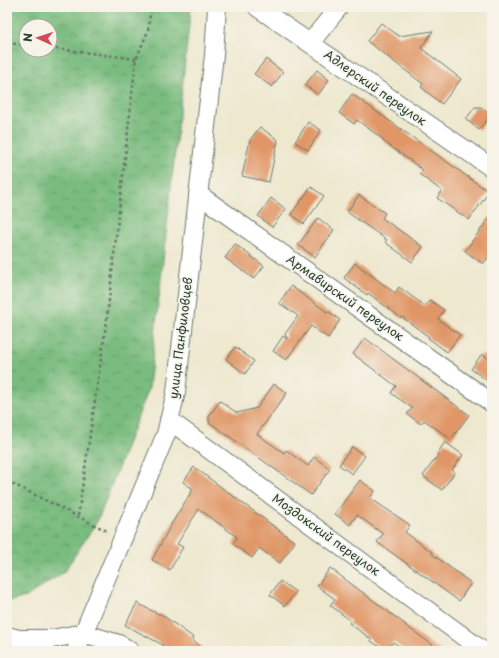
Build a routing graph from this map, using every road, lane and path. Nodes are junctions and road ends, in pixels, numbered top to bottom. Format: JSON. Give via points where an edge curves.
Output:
{"nodes":[{"id":1,"x":151,"y":7,"type":"edge"},
{"id":2,"x":217,"y":7,"type":"edge"},
{"id":3,"x":257,"y":7,"type":"edge"},
{"id":4,"x":339,"y":7,"type":"edge"},
{"id":5,"x":7,"y":43,"type":"edge"},
{"id":6,"x":18,"y":44,"type":"edge"},
{"id":7,"x":310,"y":44,"type":"junction"},
{"id":8,"x":58,"y":49,"type":"edge"},
{"id":9,"x":136,"y":58,"type":"junction"},
{"id":10,"x":489,"y":162,"type":"edge"},
{"id":11,"x":198,"y":194,"type":"junction"},
{"id":12,"x":492,"y":402,"type":"edge"},
{"id":13,"x":169,"y":420,"type":"junction"},
{"id":14,"x":7,"y":481,"type":"edge"},
{"id":15,"x":78,"y":516,"type":"junction"},
{"id":16,"x":122,"y":538,"type":"junction"},
{"id":17,"x":83,"y":633,"type":"junction"},
{"id":18,"x":7,"y":636,"type":"edge"},
{"id":19,"x":76,"y":651,"type":"edge"},
{"id":20,"x":130,"y":651,"type":"edge"},
{"id":21,"x":483,"y":651,"type":"edge"}],
"edges":[{"from":1,"to":9,"type":"path","via":[[148,31]]},
{"from":2,"to":11,"type":"street","name":"улица Панфиловцев"},
{"from":3,"to":7,"type":"street","name":"Адлерский переулок"},
{"from":4,"to":7,"type":"street"},
{"from":5,"to":6,"type":"path"},
{"from":7,"to":10,"type":"street","name":"Адлерский переулок"},
{"from":8,"to":9,"type":"path"},
{"from":9,"to":15,"type":"path","via":[[107,318]]},
{"from":11,"to":12,"type":"street","name":"Армавирский переулок"},
{"from":11,"to":13,"type":"street","name":"улица Панфиловцев","via":[[176,392]]},
{"from":13,"to":16,"type":"street","name":"улица Панфиловцев","via":[[166,434]]},
{"from":13,"to":21,"type":"street","name":"Моздокский переулок"},
{"from":14,"to":15,"type":"path"},
{"from":15,"to":16,"type":"path"},
{"from":16,"to":17,"type":"street","name":"улица Панфиловцев"},
{"from":17,"to":18,"type":"street","via":[[52,639],[19,639]]},
{"from":17,"to":19,"type":"street","name":"улица Панфиловцев"},
{"from":17,"to":20,"type":"street","via":[[119,644]]}]}
